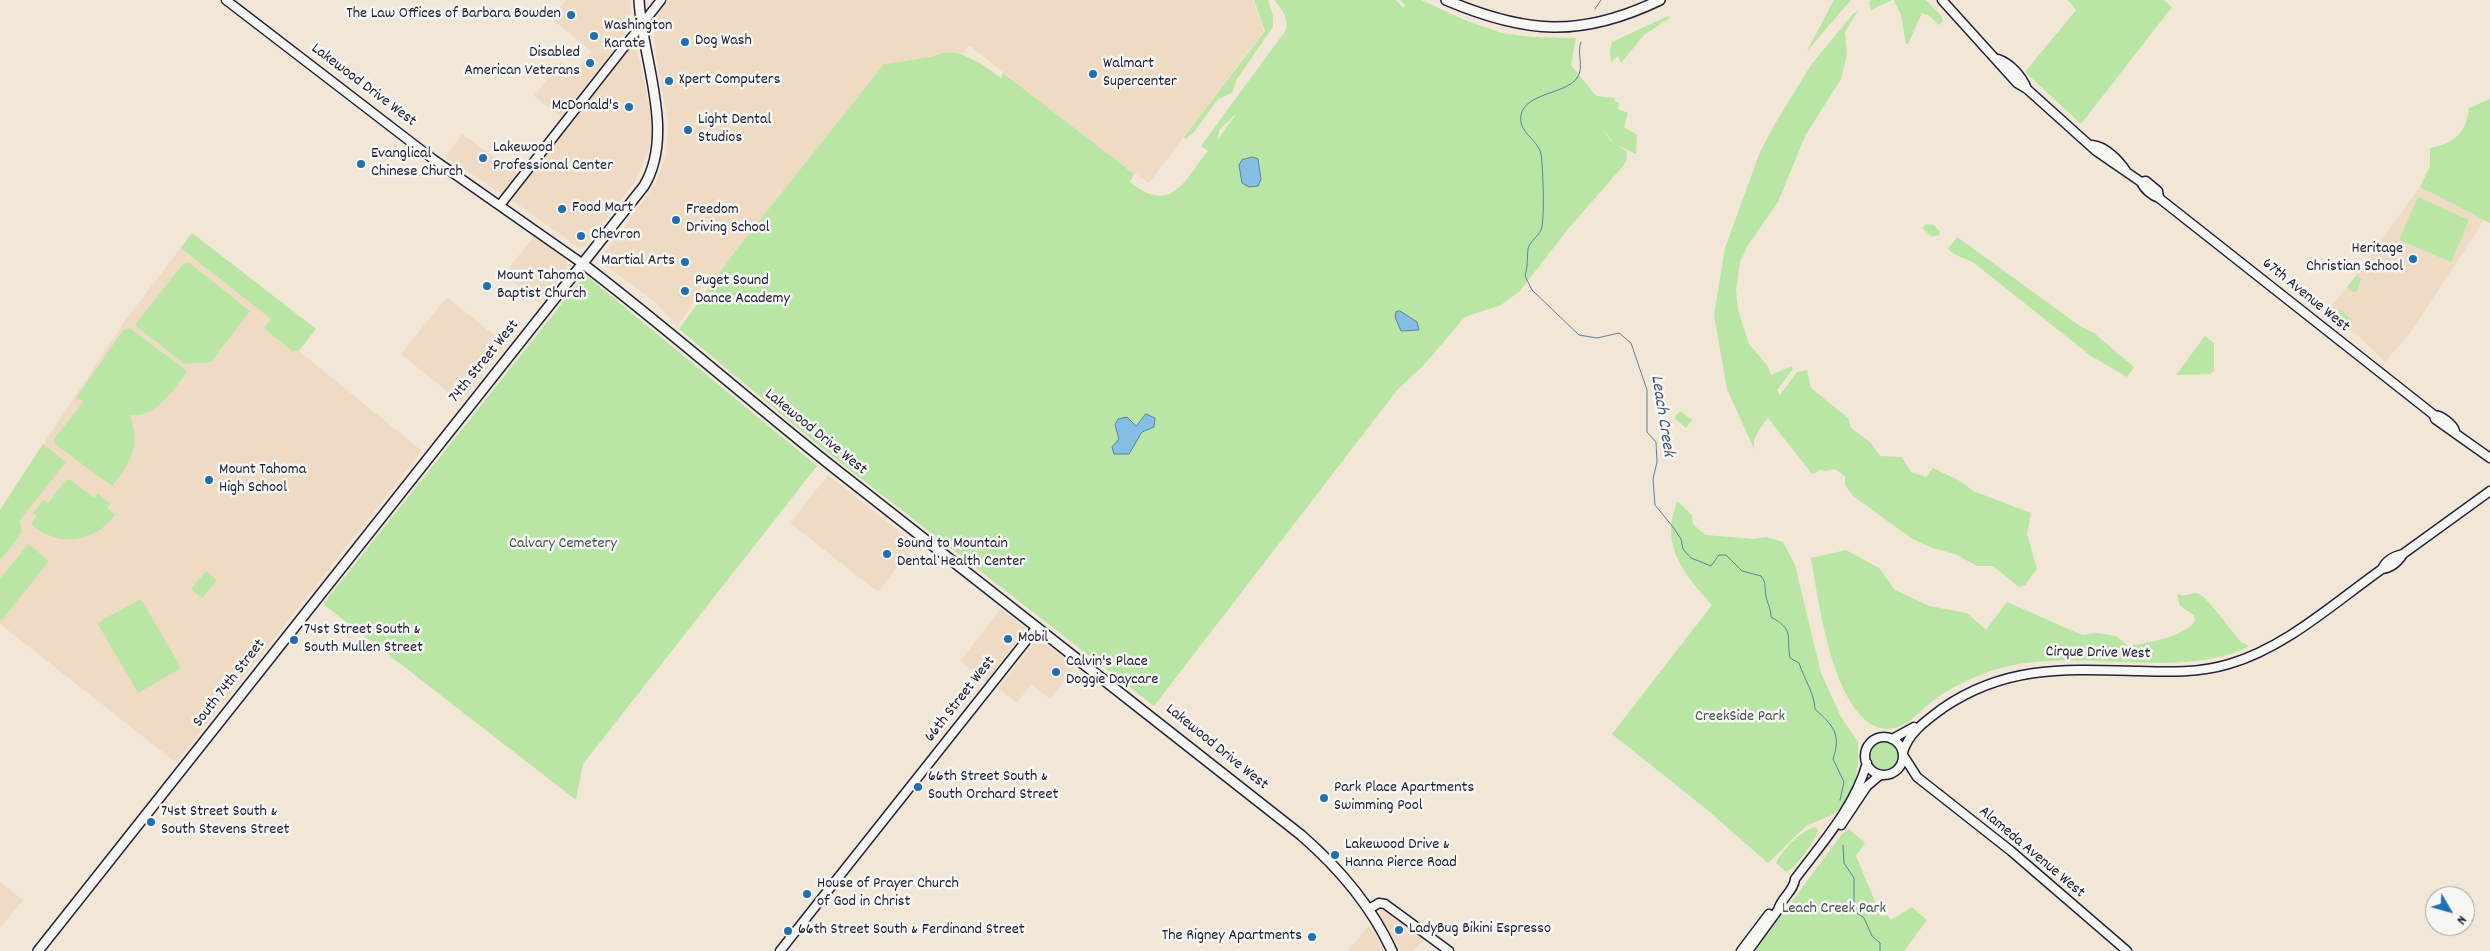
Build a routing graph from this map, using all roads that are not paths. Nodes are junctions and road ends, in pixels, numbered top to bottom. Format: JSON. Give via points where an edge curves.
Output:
{"nodes":[{"id":1,"x":226,"y":0,"type":"edge"},
{"id":2,"x":640,"y":0,"type":"edge"},
{"id":3,"x":661,"y":0,"type":"edge"},
{"id":4,"x":1446,"y":0,"type":"edge"},
{"id":5,"x":1660,"y":0,"type":"edge"},
{"id":6,"x":1942,"y":0,"type":"edge"},
{"id":7,"x":640,"y":27,"type":"junction"},
{"id":8,"x":500,"y":205,"type":"junction"},
{"id":9,"x":583,"y":264,"type":"junction"},
{"id":10,"x":445,"y":434,"type":"joint"},
{"id":11,"x":2490,"y":458,"type":"edge"},
{"id":12,"x":2490,"y":491,"type":"edge"},
{"id":13,"x":1037,"y":627,"type":"junction"},
{"id":14,"x":2260,"y":650,"type":"junction"},
{"id":15,"x":1892,"y":738,"type":"junction"},
{"id":16,"x":1903,"y":753,"type":"junction"},
{"id":17,"x":1867,"y":764,"type":"junction"},
{"id":18,"x":1895,"y":772,"type":"junction"},
{"id":19,"x":1880,"y":775,"type":"junction"},
{"id":20,"x":1917,"y":777,"type":"junction"},
{"id":21,"x":1794,"y":884,"type":"junction"},
{"id":22,"x":1780,"y":904,"type":"junction"},
{"id":23,"x":1369,"y":909,"type":"junction"},
{"id":24,"x":38,"y":951,"type":"edge"},
{"id":25,"x":780,"y":951,"type":"edge"},
{"id":26,"x":1392,"y":951,"type":"edge"},
{"id":27,"x":1449,"y":951,"type":"edge"},
{"id":28,"x":1741,"y":951,"type":"edge"},
{"id":29,"x":1748,"y":951,"type":"edge"},
{"id":30,"x":2127,"y":951,"type":"edge"}],
"edges":[{"from":1,"to":8,"type":"main road","name":"Lakewood Drive West","via":[[433,159]]},
{"from":2,"to":7,"type":"main road","name":"74th Street West"},
{"from":3,"to":7,"type":"main road"},
{"from":4,"to":5,"type":"main road","via":[[1523,26],[1579,26],[1629,14]]},
{"from":6,"to":11,"type":"main road","name":"67th Avenue West","via":[[2017,83],[2092,145],[2099,146],[2121,163],[2143,187],[2434,414],[2435,419],[2450,431],[2455,431]]},
{"from":7,"to":8,"type":"main road"},
{"from":7,"to":9,"type":"main road","name":"74th Street West","via":[[659,129],[654,164],[640,192]]},
{"from":8,"to":9,"type":"main road","name":"Lakewood Drive West"},
{"from":9,"to":10,"type":"main road","name":"74th Street West"},
{"from":9,"to":13,"type":"main road","name":"Lakewood Drive West","via":[[682,342],[764,413]]},
{"from":10,"to":24,"type":"main road","name":"South 74th Street"},
{"from":12,"to":14,"type":"main road","name":"Cirque Drive West","via":[[2388,568],[2382,569],[2289,635]]},
{"from":13,"to":23,"type":"main road","name":"Lakewood Drive West","via":[[1301,835],[1333,865]]},
{"from":13,"to":25,"type":"main road","name":"66th Street West"},
{"from":14,"to":15,"type":"main road","name":"Cirque Drive West","via":[[2186,668],[2052,666],[2014,672],[1962,691],[1907,732]]},
{"from":14,"to":16,"type":"main road","name":"Cirque Drive West","via":[[2228,664],[2188,671],[2060,669],[2011,677],[1976,689],[1948,705],[1915,731]]},
{"from":15,"to":16,"type":"main road"},
{"from":15,"to":17,"type":"main road","via":[[1883,737],[1872,742],[1866,752]]},
{"from":16,"to":18,"type":"main road","via":[[1902,764]]},
{"from":16,"to":20,"type":"main road","name":"Alameda Avenue West"},
{"from":17,"to":19,"type":"main road"},
{"from":17,"to":21,"type":"main road","via":[[1854,798],[1794,879]]},
{"from":18,"to":19,"type":"main road"},
{"from":18,"to":20,"type":"main road","name":"Alameda Avenue West"},
{"from":19,"to":21,"type":"main road","via":[[1867,786],[1849,815],[1798,883]]},
{"from":20,"to":30,"type":"main road","name":"Alameda Avenue West"},
{"from":21,"to":22,"type":"main road"},
{"from":22,"to":28,"type":"main road","via":[[1774,906]]},
{"from":22,"to":29,"type":"main road"},
{"from":23,"to":26,"type":"main road","name":"Lakewood Drive West"},
{"from":23,"to":27,"type":"main road","via":[[1379,903],[1385,904]]}]}
